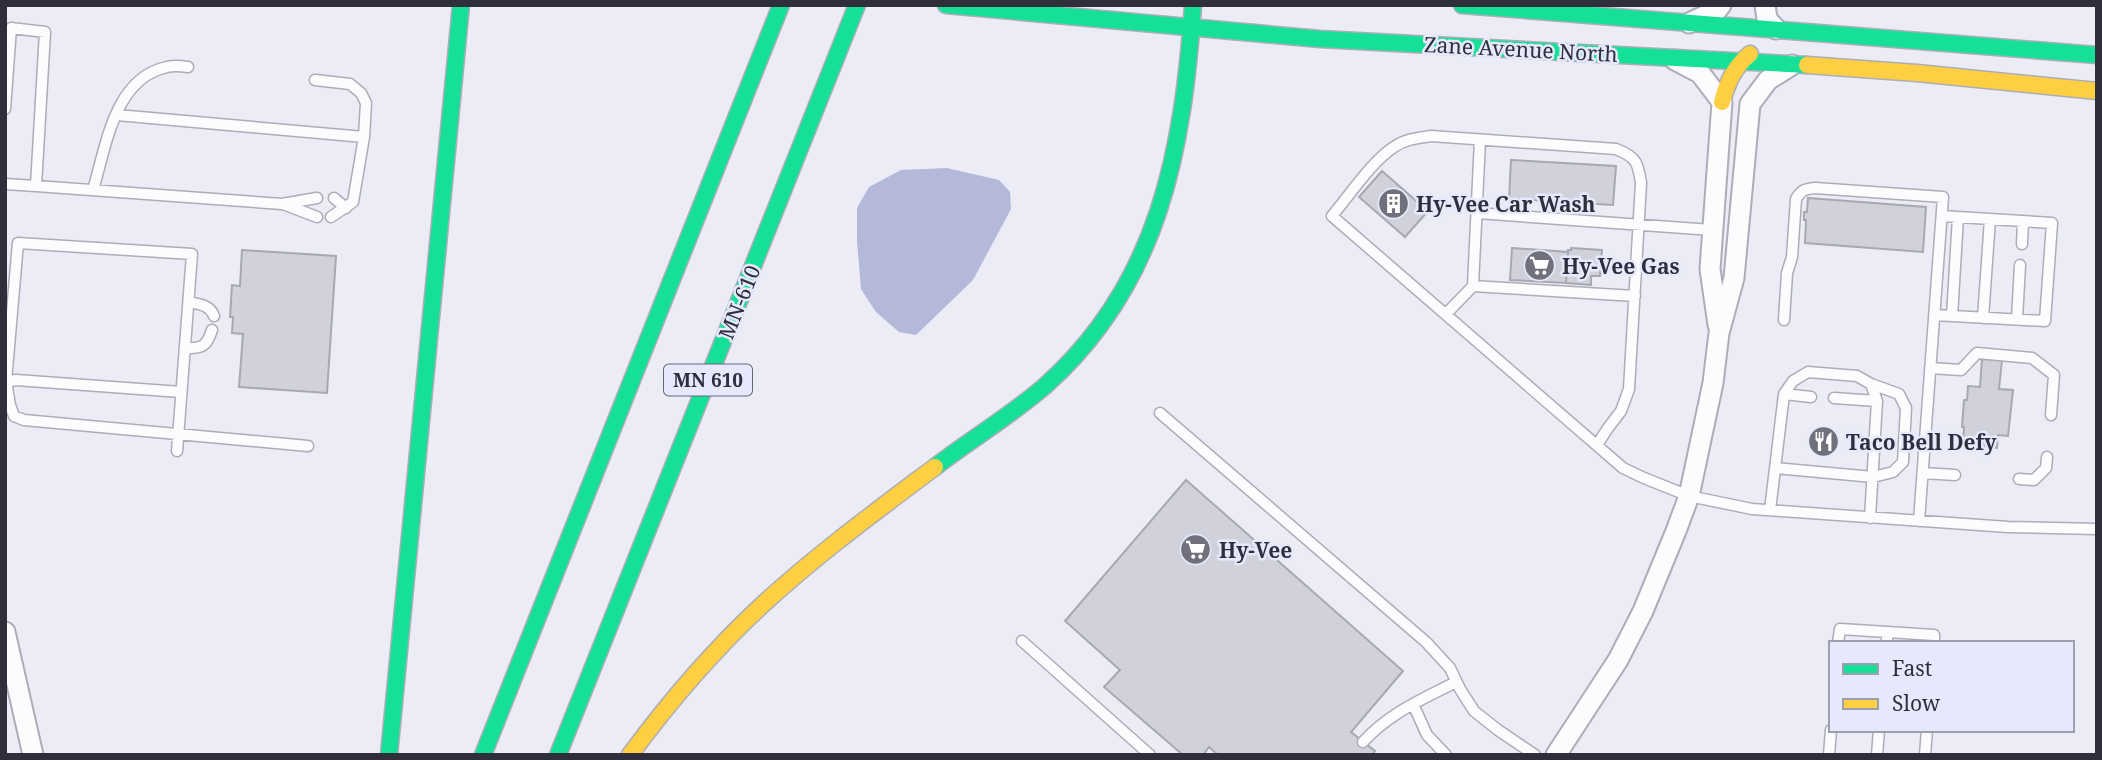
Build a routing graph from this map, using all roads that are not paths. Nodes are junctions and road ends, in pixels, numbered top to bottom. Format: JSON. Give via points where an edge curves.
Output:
{"nodes":[{"id":1,"x":461,"y":5,"type":"edge"},
{"id":2,"x":781,"y":5,"type":"edge"},
{"id":3,"x":857,"y":5,"type":"edge"},
{"id":4,"x":946,"y":5,"type":"edge"},
{"id":5,"x":1193,"y":5,"type":"edge"},
{"id":6,"x":1462,"y":5,"type":"edge"},
{"id":7,"x":1721,"y":5,"type":"edge"},
{"id":8,"x":1759,"y":5,"type":"edge"},
{"id":9,"x":1765,"y":5,"type":"edge"},
{"id":10,"x":1689,"y":23,"type":"junction"},
{"id":11,"x":1742,"y":27,"type":"junction"},
{"id":12,"x":1192,"y":28,"type":"junction"},
{"id":13,"x":1717,"y":40,"type":"dead end"},
{"id":14,"x":1776,"y":41,"type":"junction"},
{"id":15,"x":1670,"y":50,"type":"junction"},
{"id":16,"x":2097,"y":55,"type":"edge"},
{"id":17,"x":1740,"y":62,"type":"junction"},
{"id":18,"x":1792,"y":65,"type":"junction"},
{"id":19,"x":188,"y":67,"type":"dead end"},
{"id":20,"x":456,"y":70,"type":"junction"},
{"id":21,"x":315,"y":80,"type":"dead end"},
{"id":22,"x":2097,"y":90,"type":"edge"},
{"id":23,"x":1721,"y":102,"type":"junction"},
{"id":24,"x":5,"y":109,"type":"edge"},
{"id":25,"x":117,"y":116,"type":"junction"},
{"id":26,"x":364,"y":137,"type":"junction"},
{"id":27,"x":433,"y":140,"type":"dead end"},
{"id":28,"x":1480,"y":140,"type":"junction"},
{"id":29,"x":5,"y":184,"type":"edge"},
{"id":30,"x":36,"y":186,"type":"junction"},
{"id":31,"x":93,"y":190,"type":"junction"},
{"id":32,"x":317,"y":198,"type":"dead end"},
{"id":33,"x":334,"y":198,"type":"dead end"},
{"id":34,"x":282,"y":204,"type":"junction"},
{"id":35,"x":346,"y":208,"type":"junction"},
{"id":36,"x":1476,"y":213,"type":"junction"},
{"id":37,"x":1941,"y":216,"type":"junction"},
{"id":38,"x":317,"y":217,"type":"dead end"},
{"id":39,"x":331,"y":217,"type":"dead end"},
{"id":40,"x":1958,"y":217,"type":"junction"},
{"id":41,"x":1990,"y":219,"type":"junction"},
{"id":42,"x":2024,"y":221,"type":"junction"},
{"id":43,"x":1637,"y":224,"type":"junction"},
{"id":44,"x":1712,"y":230,"type":"junction"},
{"id":45,"x":2022,"y":244,"type":"dead end"},
{"id":46,"x":2020,"y":265,"type":"dead end"},
{"id":47,"x":1473,"y":286,"type":"junction"},
{"id":48,"x":1635,"y":296,"type":"junction"},
{"id":49,"x":189,"y":302,"type":"junction"},
{"id":50,"x":1446,"y":314,"type":"junction"},
{"id":51,"x":1934,"y":315,"type":"junction"},
{"id":52,"x":214,"y":316,"type":"dead end"},
{"id":53,"x":1952,"y":316,"type":"junction"},
{"id":54,"x":1983,"y":318,"type":"junction"},
{"id":55,"x":1784,"y":320,"type":"dead end"},
{"id":56,"x":2017,"y":320,"type":"junction"},
{"id":57,"x":212,"y":330,"type":"dead end"},
{"id":58,"x":1719,"y":333,"type":"junction"},
{"id":59,"x":185,"y":348,"type":"junction"},
{"id":60,"x":1930,"y":368,"type":"junction"},
{"id":61,"x":6,"y":382,"type":"edge"},
{"id":62,"x":1871,"y":384,"type":"junction"},
{"id":63,"x":181,"y":391,"type":"junction"},
{"id":64,"x":1784,"y":394,"type":"junction"},
{"id":65,"x":1811,"y":397,"type":"dead end"},
{"id":66,"x":1834,"y":398,"type":"dead end"},
{"id":67,"x":1877,"y":401,"type":"junction"},
{"id":68,"x":1160,"y":413,"type":"dead end"},
{"id":69,"x":2051,"y":415,"type":"dead end"},
{"id":70,"x":178,"y":434,"type":"junction"},
{"id":71,"x":1597,"y":445,"type":"junction"},
{"id":72,"x":308,"y":446,"type":"dead end"},
{"id":73,"x":177,"y":451,"type":"dead end"},
{"id":74,"x":2047,"y":457,"type":"dead end"},
{"id":75,"x":1775,"y":468,"type":"junction"},
{"id":76,"x":1923,"y":473,"type":"junction"},
{"id":77,"x":1955,"y":475,"type":"dead end"},
{"id":78,"x":1873,"y":477,"type":"junction"},
{"id":79,"x":2020,"y":479,"type":"dead end"},
{"id":80,"x":1689,"y":496,"type":"junction"},
{"id":81,"x":1770,"y":510,"type":"junction"},
{"id":82,"x":1870,"y":518,"type":"junction"},
{"id":83,"x":1919,"y":521,"type":"junction"},
{"id":84,"x":2097,"y":529,"type":"edge"},
{"id":85,"x":5,"y":632,"type":"edge"},
{"id":86,"x":1887,"y":638,"type":"edge"},
{"id":87,"x":1022,"y":641,"type":"dead end"},
{"id":88,"x":1839,"y":641,"type":"edge"},
{"id":89,"x":1934,"y":641,"type":"edge"},
{"id":90,"x":1456,"y":682,"type":"junction"},
{"id":91,"x":1413,"y":704,"type":"junction"},
{"id":92,"x":1831,"y":732,"type":"edge"},
{"id":93,"x":1879,"y":732,"type":"edge"},
{"id":94,"x":1927,"y":732,"type":"edge"},
{"id":95,"x":1363,"y":742,"type":"dead end"},
{"id":96,"x":33,"y":755,"type":"edge"},
{"id":97,"x":389,"y":755,"type":"edge"},
{"id":98,"x":483,"y":755,"type":"edge"},
{"id":99,"x":558,"y":755,"type":"edge"},
{"id":100,"x":630,"y":755,"type":"edge"},
{"id":101,"x":1150,"y":755,"type":"edge"},
{"id":102,"x":1446,"y":755,"type":"edge"},
{"id":103,"x":1535,"y":755,"type":"edge"},
{"id":104,"x":1556,"y":755,"type":"edge"},
{"id":105,"x":1829,"y":755,"type":"edge"},
{"id":106,"x":1877,"y":755,"type":"edge"},
{"id":107,"x":1926,"y":755,"type":"edge"}],
"edges":[{"from":1,"to":20,"type":"main road"},
{"from":2,"to":98,"type":"main road","number":"MN 610"},
{"from":3,"to":99,"type":"main road","name":"MN-610","number":"MN 610"},
{"from":4,"to":12,"type":"main road"},
{"from":5,"to":12,"type":"main road"},
{"from":6,"to":10,"type":"main road","name":"Zane Avenue North"},
{"from":7,"to":10,"type":"street"},
{"from":8,"to":11,"type":"main road"},
{"from":9,"to":14,"type":"street"},
{"from":10,"to":11,"type":"main road","name":"Zane Avenue North"},
{"from":11,"to":13,"type":"main road"},
{"from":11,"to":14,"type":"main road","name":"Zane Avenue North"},
{"from":12,"to":15,"type":"main road","via":[[1378,42],[1535,37]]},
{"from":12,"to":100,"type":"main road","via":[[1183,116],[1167,191],[1125,287],[1092,335],[1048,383],[787,583],[699,669]]},
{"from":14,"to":16,"type":"main road","name":"Zane Avenue North","via":[[1946,43]]},
{"from":14,"to":17,"type":"main road"},
{"from":15,"to":17,"type":"main road"},
{"from":15,"to":23,"type":"street","via":[[1700,73]]},
{"from":17,"to":18,"type":"main road"},
{"from":17,"to":23,"type":"main road"},
{"from":18,"to":22,"type":"main road","via":[[1964,75]]},
{"from":18,"to":58,"type":"street","via":[[1768,79],[1750,104],[1734,278]]},
{"from":19,"to":25,"type":"lane","via":[[161,68],[135,83]]},
{"from":20,"to":27,"type":"main road"},
{"from":20,"to":97,"type":"main road"},
{"from":21,"to":26,"type":"lane","via":[[350,84],[361,93],[366,103]]},
{"from":23,"to":44,"type":"street"},
{"from":24,"to":30,"type":"lane","via":[[12,28],[46,32]]},
{"from":25,"to":26,"type":"lane"},
{"from":25,"to":31,"type":"lane"},
{"from":26,"to":35,"type":"lane","via":[[353,202]]},
{"from":28,"to":36,"type":"lane"},
{"from":28,"to":43,"type":"lane","via":[[1616,149],[1629,154],[1638,165],[1641,183]]},
{"from":28,"to":50,"type":"lane","via":[[1431,136],[1395,146],[1332,216]]},
{"from":29,"to":30,"type":"lane"},
{"from":30,"to":31,"type":"lane"},
{"from":31,"to":34,"type":"lane"},
{"from":32,"to":34,"type":"lane"},
{"from":33,"to":35,"type":"lane"},
{"from":34,"to":38,"type":"lane"},
{"from":35,"to":39,"type":"lane"},
{"from":36,"to":43,"type":"lane"},
{"from":36,"to":47,"type":"lane"},
{"from":37,"to":40,"type":"lane"},
{"from":37,"to":51,"type":"lane"},
{"from":37,"to":55,"type":"lane","via":[[1943,197],[1815,188],[1799,192]]},
{"from":40,"to":41,"type":"lane"},
{"from":40,"to":53,"type":"lane"},
{"from":41,"to":42,"type":"lane"},
{"from":41,"to":54,"type":"lane"},
{"from":42,"to":45,"type":"lane"},
{"from":42,"to":56,"type":"lane","via":[[2052,223],[2045,321]]},
{"from":43,"to":44,"type":"lane"},
{"from":43,"to":48,"type":"lane"},
{"from":44,"to":58,"type":"street","via":[[1710,269]]},
{"from":46,"to":56,"type":"lane"},
{"from":47,"to":48,"type":"lane"},
{"from":47,"to":50,"type":"lane"},
{"from":48,"to":71,"type":"lane","via":[[1629,388],[1621,411]]},
{"from":49,"to":52,"type":"lane","via":[[207,307]]},
{"from":49,"to":59,"type":"lane"},
{"from":49,"to":61,"type":"lane","via":[[192,254],[18,243]]},
{"from":50,"to":71,"type":"lane"},
{"from":51,"to":53,"type":"lane"},
{"from":51,"to":60,"type":"lane"},
{"from":53,"to":54,"type":"lane"},
{"from":54,"to":56,"type":"lane"},
{"from":57,"to":59,"type":"lane","via":[[203,347]]},
{"from":58,"to":80,"type":"street"},
{"from":59,"to":63,"type":"lane"},
{"from":60,"to":69,"type":"lane","via":[[1961,370],[1977,354],[2032,358],[2054,375]]},
{"from":60,"to":76,"type":"lane"},
{"from":61,"to":63,"type":"lane"},
{"from":61,"to":70,"type":"lane","via":[[14,416],[24,420]]},
{"from":62,"to":64,"type":"lane","via":[[1857,376],[1808,372],[1793,381]]},
{"from":62,"to":67,"type":"lane"},
{"from":62,"to":78,"type":"lane","via":[[1899,394],[1906,408],[1903,462],[1893,472]]},
{"from":63,"to":70,"type":"lane"},
{"from":64,"to":65,"type":"lane"},
{"from":64,"to":75,"type":"lane"},
{"from":66,"to":67,"type":"lane"},
{"from":67,"to":78,"type":"lane"},
{"from":68,"to":90,"type":"lane","via":[[1426,642],[1450,668]]},
{"from":70,"to":72,"type":"lane"},
{"from":70,"to":73,"type":"lane"},
{"from":71,"to":80,"type":"lane","via":[[1623,468]]},
{"from":74,"to":79,"type":"lane","via":[[2046,468],[2034,480]]},
{"from":75,"to":78,"type":"lane"},
{"from":75,"to":81,"type":"lane"},
{"from":76,"to":77,"type":"lane"},
{"from":76,"to":83,"type":"lane"},
{"from":78,"to":82,"type":"lane"},
{"from":80,"to":81,"type":"lane"},
{"from":80,"to":104,"type":"street","via":[[1618,660]]},
{"from":81,"to":82,"type":"lane"},
{"from":82,"to":83,"type":"lane"},
{"from":83,"to":84,"type":"lane"},
{"from":85,"to":96,"type":"street"},
{"from":86,"to":88,"type":"lane","via":[[1840,629]]},
{"from":86,"to":89,"type":"lane","via":[[1934,635]]},
{"from":87,"to":101,"type":"lane"},
{"from":90,"to":91,"type":"lane"},
{"from":90,"to":103,"type":"lane","via":[[1474,711]]},
{"from":91,"to":95,"type":"lane","via":[[1383,722]]},
{"from":91,"to":102,"type":"lane","via":[[1427,735]]},
{"from":92,"to":105,"type":"lane"},
{"from":93,"to":106,"type":"lane"},
{"from":94,"to":107,"type":"lane"}]}
